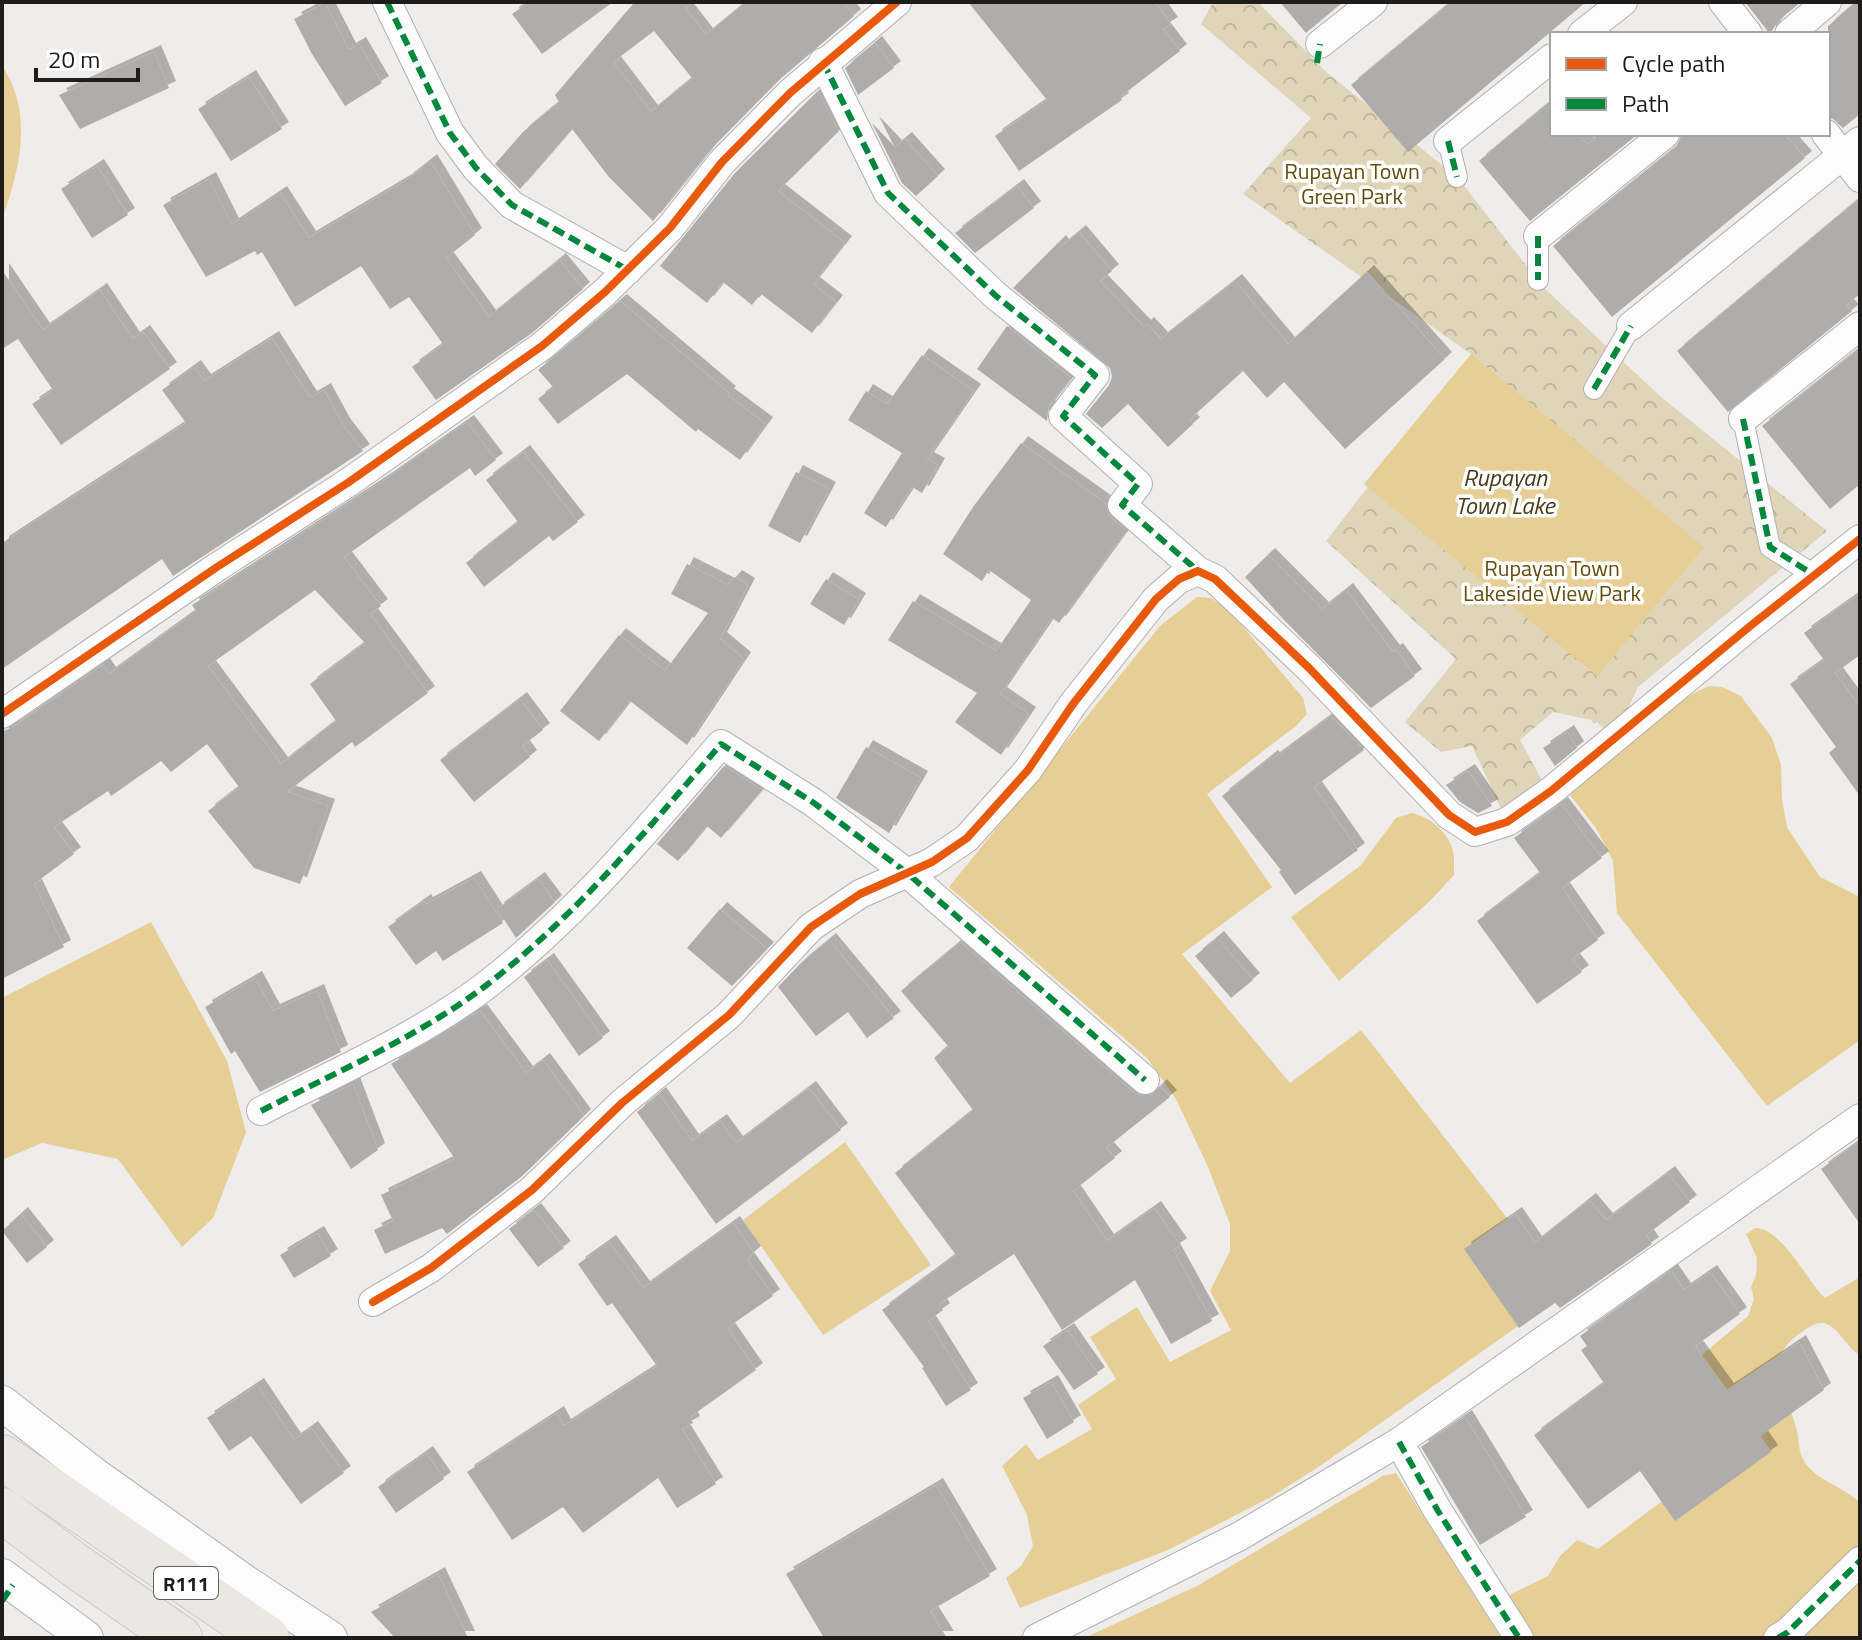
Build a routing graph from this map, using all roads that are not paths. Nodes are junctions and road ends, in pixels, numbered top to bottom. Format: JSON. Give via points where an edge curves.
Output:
{"nodes":[{"id":1,"x":387,"y":2,"type":"edge"},
{"id":2,"x":897,"y":2,"type":"edge"},
{"id":3,"x":1373,"y":2,"type":"edge"},
{"id":4,"x":1623,"y":2,"type":"edge"},
{"id":5,"x":1723,"y":2,"type":"edge"},
{"id":6,"x":1827,"y":2,"type":"edge"},
{"id":7,"x":1585,"y":32,"type":"edge"},
{"id":8,"x":1746,"y":32,"type":"edge"},
{"id":9,"x":1791,"y":32,"type":"edge"},
{"id":10,"x":1319,"y":53,"type":"dead end"},
{"id":11,"x":1550,"y":60,"type":"edge"},
{"id":12,"x":823,"y":62,"type":"junction"},
{"id":13,"x":1663,"y":136,"type":"edge"},
{"id":14,"x":1448,"y":141,"type":"joint"},
{"id":15,"x":1843,"y":143,"type":"edge"},
{"id":16,"x":1457,"y":177,"type":"dead end"},
{"id":17,"x":1860,"y":178,"type":"edge"},
{"id":18,"x":1538,"y":236,"type":"joint"},
{"id":19,"x":628,"y":270,"type":"junction"},
{"id":20,"x":1538,"y":280,"type":"dead end"},
{"id":21,"x":1631,"y":326,"type":"joint"},
{"id":22,"x":1860,"y":326,"type":"edge"},
{"id":23,"x":1594,"y":389,"type":"dead end"},
{"id":24,"x":1743,"y":419,"type":"joint"},
{"id":25,"x":1860,"y":539,"type":"edge"},
{"id":26,"x":1198,"y":571,"type":"junction"},
{"id":27,"x":1814,"y":575,"type":"junction"},
{"id":28,"x":2,"y":714,"type":"edge"},
{"id":29,"x":907,"y":873,"type":"junction"},
{"id":30,"x":1145,"y":1080,"type":"dead end"},
{"id":31,"x":261,"y":1111,"type":"dead end"},
{"id":32,"x":1860,"y":1118,"type":"edge"},
{"id":33,"x":373,"y":1302,"type":"dead end"},
{"id":34,"x":2,"y":1403,"type":"edge"},
{"id":35,"x":1399,"y":1442,"type":"junction"},
{"id":36,"x":2,"y":1457,"type":"edge"},
{"id":37,"x":2,"y":1510,"type":"edge"},
{"id":38,"x":1860,"y":1561,"type":"edge"},
{"id":39,"x":6,"y":1587,"type":"edge"},
{"id":40,"x":237,"y":1597,"type":"junction"},
{"id":41,"x":86,"y":1638,"type":"edge"},
{"id":42,"x":180,"y":1638,"type":"edge"},
{"id":43,"x":267,"y":1638,"type":"edge"},
{"id":44,"x":330,"y":1638,"type":"edge"},
{"id":45,"x":1037,"y":1638,"type":"edge"},
{"id":46,"x":1519,"y":1638,"type":"edge"},
{"id":47,"x":1778,"y":1638,"type":"edge"}],
"edges":[{"from":1,"to":19,"type":"street","via":[[450,133],[476,168],[512,205]]},
{"from":2,"to":12,"type":"street"},
{"from":3,"to":10,"type":"street"},
{"from":4,"to":7,"type":"street"},
{"from":5,"to":8,"type":"street"},
{"from":6,"to":9,"type":"street"},
{"from":11,"to":14,"type":"street"},
{"from":12,"to":19,"type":"street","via":[[722,162],[670,228]]},
{"from":12,"to":26,"type":"street","via":[[888,193],[996,296],[1095,375],[1063,416],[1138,484],[1122,505]]},
{"from":13,"to":18,"type":"street"},
{"from":14,"to":16,"type":"street"},
{"from":15,"to":17,"type":"street"},
{"from":15,"to":21,"type":"street"},
{"from":18,"to":20,"type":"street"},
{"from":19,"to":28,"type":"street","via":[[542,346]]},
{"from":21,"to":23,"type":"street"},
{"from":22,"to":24,"type":"street"},
{"from":24,"to":27,"type":"street","via":[[1770,547]]},
{"from":25,"to":27,"type":"street"},
{"from":26,"to":27,"type":"street","via":[[1237,598],[1449,815],[1475,832],[1507,822],[1551,791]]},
{"from":26,"to":29,"type":"street","via":[[1156,599],[1028,770],[967,838]]},
{"from":29,"to":30,"type":"street"},
{"from":29,"to":31,"type":"street","via":[[814,803],[721,744],[651,825],[526,953],[482,988],[381,1051]]},
{"from":29,"to":33,"type":"street","via":[[860,894],[811,927],[729,1015],[622,1103],[532,1190],[431,1268]]},
{"from":32,"to":35,"type":"street"},
{"from":34,"to":40,"type":"street"},
{"from":35,"to":45,"type":"street","via":[[1240,1536]]},
{"from":35,"to":46,"type":"street"},
{"from":36,"to":40,"type":"main road","number":"R111","via":[[105,1530]]},
{"from":37,"to":42,"type":"main road","number":"R111"},
{"from":38,"to":47,"type":"street"},
{"from":39,"to":41,"type":"street"},
{"from":40,"to":43,"type":"main road","number":"R111"},
{"from":40,"to":44,"type":"street"}]}
